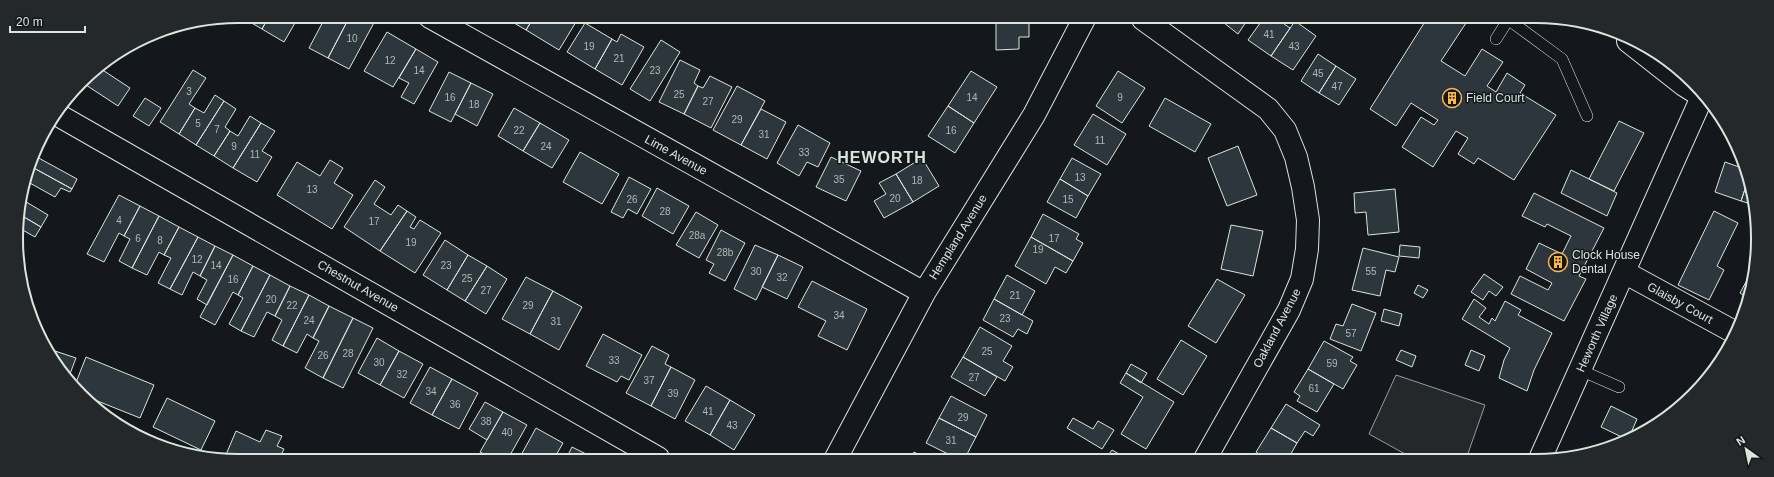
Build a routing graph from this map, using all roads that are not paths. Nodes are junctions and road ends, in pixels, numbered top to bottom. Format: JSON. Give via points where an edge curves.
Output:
{"nodes":[{"id":1,"x":441,"y":23,"type":"edge"},
{"id":2,"x":1082,"y":23,"type":"edge"},
{"id":3,"x":1149,"y":23,"type":"edge"},
{"id":4,"x":1507,"y":23,"type":"edge"},
{"id":5,"x":1513,"y":23,"type":"edge"},
{"id":6,"x":1496,"y":39,"type":"dead end"},
{"id":7,"x":1638,"y":49,"type":"edge"},
{"id":8,"x":1694,"y":92,"type":"edge"},
{"id":9,"x":1701,"y":101,"type":"edge"},
{"id":10,"x":1587,"y":116,"type":"dead end"},
{"id":11,"x":61,"y":117,"type":"edge"},
{"id":12,"x":1624,"y":272,"type":"junction"},
{"id":13,"x":924,"y":293,"type":"junction"},
{"id":14,"x":1731,"y":330,"type":"edge"},
{"id":15,"x":1580,"y":370,"type":"junction"},
{"id":16,"x":1619,"y":387,"type":"dead end"},
{"id":17,"x":651,"y":454,"type":"edge"},
{"id":18,"x":838,"y":454,"type":"edge"},
{"id":19,"x":1207,"y":454,"type":"edge"},
{"id":20,"x":1542,"y":454,"type":"edge"}],
"edges":[{"from":1,"to":13,"type":"street","name":"Lime Avenue"},
{"from":2,"to":13,"type":"street","name":"Hempland Avenue","via":[[1034,115]]},
{"from":3,"to":19,"type":"street","name":"Oakland Avenue","via":[[1268,109],[1285,130],[1304,187],[1308,220],[1302,279],[1289,310]]},
{"from":4,"to":6,"type":"lane"},
{"from":5,"to":10,"type":"lane","via":[[1562,59]]},
{"from":7,"to":8,"type":"street"},
{"from":9,"to":12,"type":"street","name":"Heworth Village"},
{"from":11,"to":17,"type":"street","name":"Chestnut Avenue"},
{"from":12,"to":14,"type":"street","name":"Glaisby Court"},
{"from":12,"to":15,"type":"street","name":"Heworth Village"},
{"from":13,"to":18,"type":"street","name":"Hempland Avenue"},
{"from":15,"to":16,"type":"lane"},
{"from":15,"to":20,"type":"street","name":"Heworth Village"}]}
